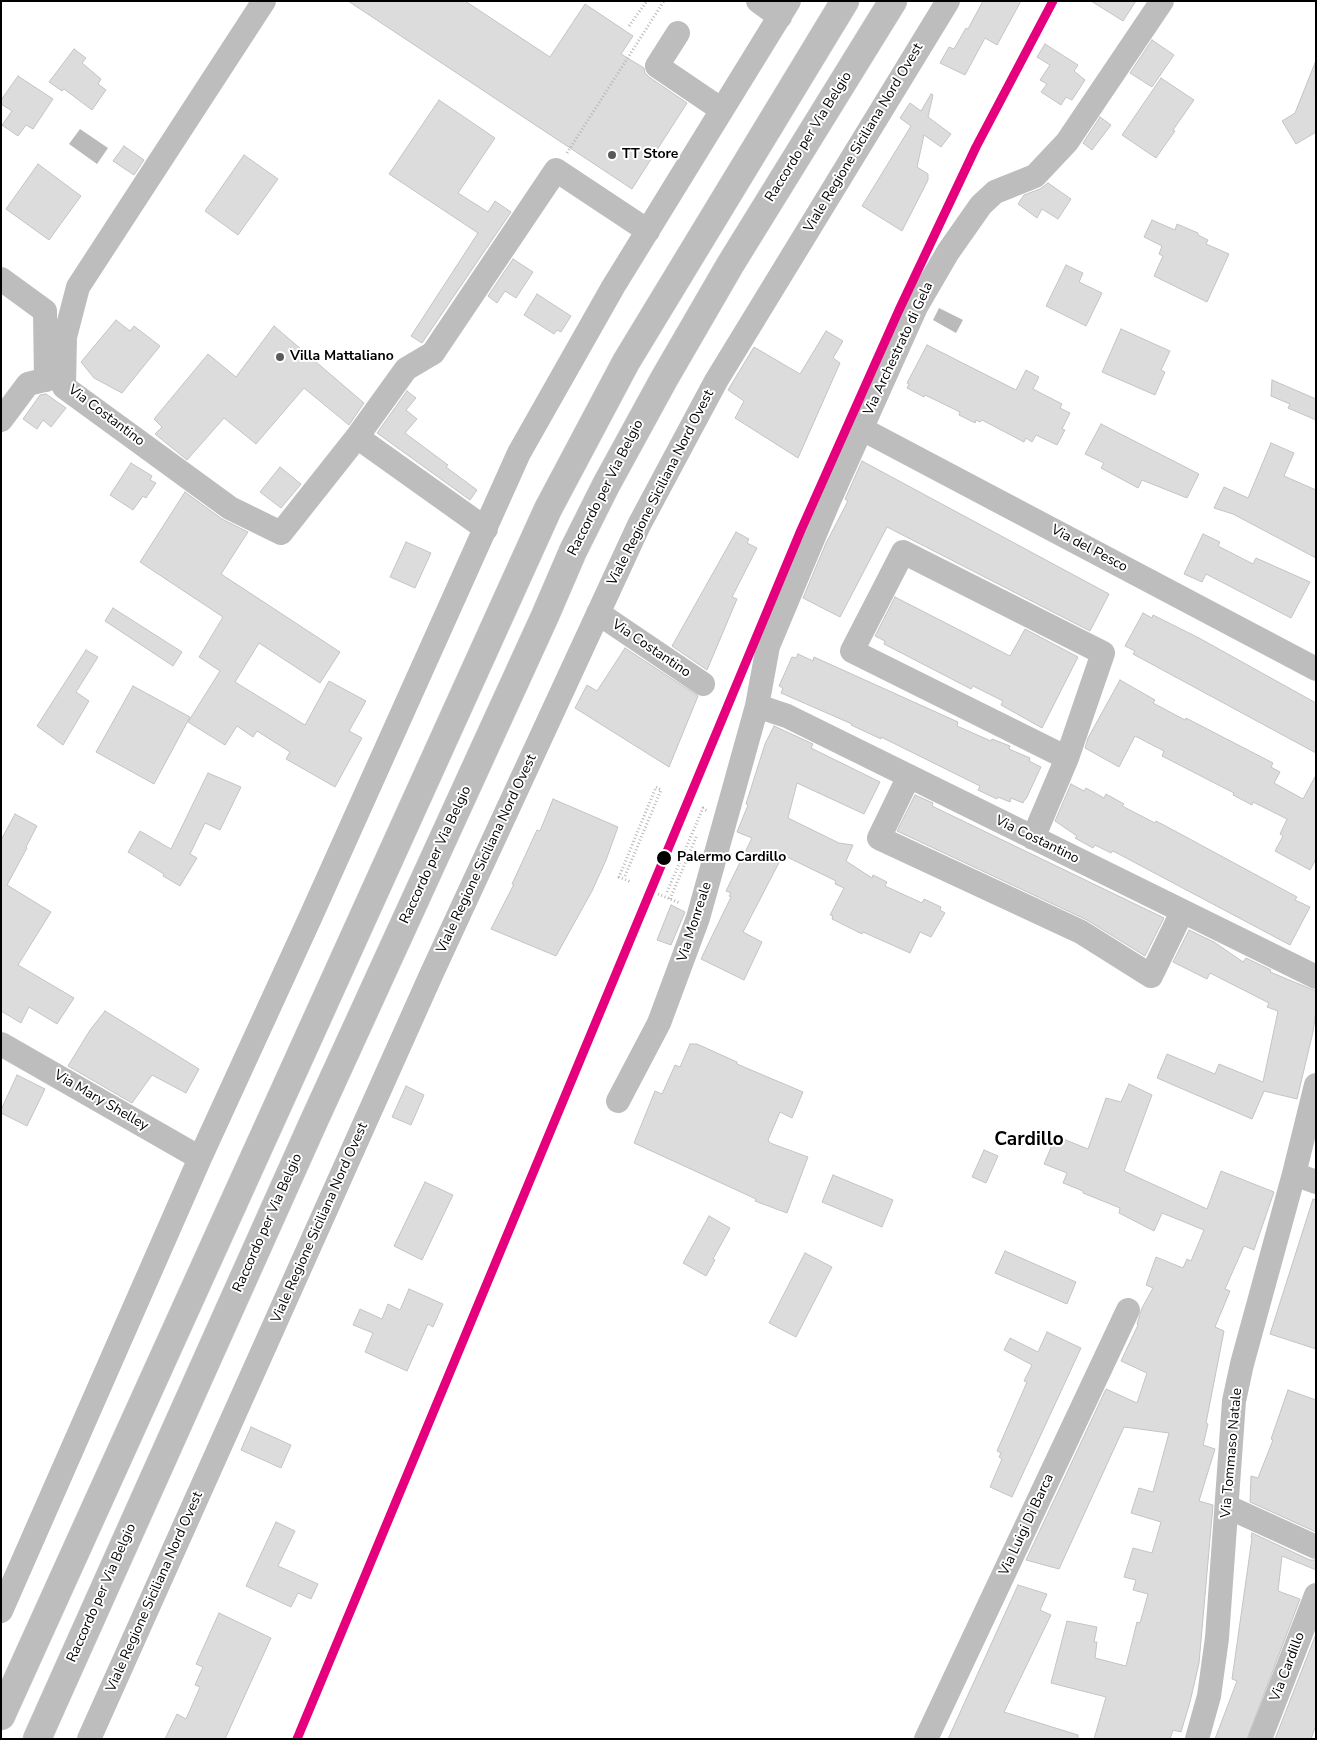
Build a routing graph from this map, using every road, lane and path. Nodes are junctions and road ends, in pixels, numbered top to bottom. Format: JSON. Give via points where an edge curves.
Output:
{"nodes":[{"id":1,"x":647,"y":1,"type":"edge"},
{"id":2,"x":664,"y":1,"type":"edge"},
{"id":3,"x":758,"y":1,"type":"edge"},
{"id":4,"x":845,"y":1,"type":"edge"},
{"id":5,"x":893,"y":1,"type":"edge"},
{"id":6,"x":948,"y":1,"type":"edge"},
{"id":7,"x":1162,"y":1,"type":"edge"},
{"id":8,"x":257,"y":4,"type":"edge"},
{"id":9,"x":784,"y":9,"type":"edge"},
{"id":10,"x":629,"y":26,"type":"dead end"},
{"id":11,"x":678,"y":33,"type":"dead end"},
{"id":12,"x":722,"y":110,"type":"junction"},
{"id":13,"x":556,"y":170,"type":"junction"},
{"id":14,"x":648,"y":231,"type":"junction"},
{"id":15,"x":1,"y":279,"type":"edge"},
{"id":16,"x":55,"y":378,"type":"junction"},
{"id":17,"x":1,"y":420,"type":"edge"},
{"id":18,"x":862,"y":429,"type":"junction"},
{"id":19,"x":357,"y":436,"type":"junction"},
{"id":20,"x":486,"y":529,"type":"junction"},
{"id":21,"x":598,"y":612,"type":"junction"},
{"id":22,"x":1316,"y":670,"type":"edge"},
{"id":23,"x":703,"y":684,"type":"dead end"},
{"id":24,"x":757,"y":706,"type":"junction"},
{"id":25,"x":1067,"y":758,"type":"junction"},
{"id":26,"x":909,"y":776,"type":"junction"},
{"id":27,"x":1033,"y":838,"type":"junction"},
{"id":28,"x":625,"y":876,"type":"dead end"},
{"id":29,"x":631,"y":882,"type":"dead end"},
{"id":30,"x":667,"y":892,"type":"dead end"},
{"id":31,"x":670,"y":899,"type":"dead end"},
{"id":32,"x":1182,"y":912,"type":"junction"},
{"id":33,"x":1316,"y":977,"type":"edge"},
{"id":34,"x":1,"y":1044,"type":"edge"},
{"id":35,"x":1316,"y":1085,"type":"edge"},
{"id":36,"x":618,"y":1101,"type":"dead end"},
{"id":37,"x":200,"y":1158,"type":"junction"},
{"id":38,"x":1294,"y":1174,"type":"junction"},
{"id":39,"x":1316,"y":1182,"type":"edge"},
{"id":40,"x":1128,"y":1310,"type":"dead end"},
{"id":41,"x":1228,"y":1507,"type":"junction"},
{"id":42,"x":1316,"y":1547,"type":"edge"},
{"id":43,"x":1316,"y":1595,"type":"edge"},
{"id":44,"x":1,"y":1611,"type":"edge"},
{"id":45,"x":1,"y":1716,"type":"edge"},
{"id":46,"x":37,"y":1739,"type":"edge"},
{"id":47,"x":89,"y":1739,"type":"edge"},
{"id":48,"x":926,"y":1739,"type":"edge"},
{"id":49,"x":1197,"y":1739,"type":"edge"},
{"id":50,"x":1260,"y":1739,"type":"edge"}],
"edges":[{"from":1,"to":10,"type":"path"},
{"from":2,"to":13,"type":"path"},
{"from":3,"to":9,"type":"street"},
{"from":4,"to":45,"type":"highway","via":[[626,362],[548,509]]},
{"from":5,"to":46,"type":"highway","name":"Raccordo per Via Belgio","via":[[725,273],[606,485],[573,551]]},
{"from":6,"to":21,"type":"street","name":"Viale Regione Siciliana Nord Ovest","via":[[716,381],[639,525]]},
{"from":7,"to":18,"type":"street","name":"Via Archestrato di Gela","via":[[1067,142],[1036,176],[996,192],[981,205],[948,252],[916,308]]},
{"from":8,"to":16,"type":"street","name":"Via Costantino","via":[[78,287]]},
{"from":9,"to":12,"type":"street"},
{"from":11,"to":12,"type":"street","via":[[657,66]]},
{"from":12,"to":14,"type":"street"},
{"from":13,"to":14,"type":"street"},
{"from":13,"to":19,"type":"street","via":[[433,353],[406,370]]},
{"from":14,"to":20,"type":"street","via":[[519,454]]},
{"from":15,"to":16,"type":"street","via":[[45,311]]},
{"from":16,"to":17,"type":"street","via":[[28,384]]},
{"from":16,"to":19,"type":"street","name":"Via Costantino","via":[[230,508],[281,533]]},
{"from":18,"to":22,"type":"street","name":"Via del Pesco"},
{"from":18,"to":24,"type":"street","name":"Via Archestrato di Gela","via":[[768,646]]},
{"from":19,"to":20,"type":"street"},
{"from":20,"to":37,"type":"street"},
{"from":21,"to":23,"type":"street","name":"Via Costantino"},
{"from":21,"to":47,"type":"street","name":"Viale Regione Siciliana Nord Ovest","via":[[427,984]]},
{"from":24,"to":26,"type":"street","name":"Via Costantino","via":[[787,716]]},
{"from":24,"to":36,"type":"street","name":"Via Monreale","via":[[698,918],[659,1022]]},
{"from":25,"to":25,"type":"street","via":[[852,651],[903,552],[1103,653]]},
{"from":25,"to":27,"type":"street"},
{"from":26,"to":27,"type":"street","name":"Via Costantino"},
{"from":26,"to":32,"type":"street","via":[[879,838],[1082,932],[1151,976]]},
{"from":27,"to":32,"type":"street","name":"Via Costantino"},
{"from":28,"to":29,"type":"path","via":[[661,790],[656,787],[619,876]]},
{"from":30,"to":31,"type":"path","via":[[703,808],[707,810]]},
{"from":32,"to":33,"type":"street","name":"Via Costantino"},
{"from":34,"to":37,"type":"street","name":"Via Mary Shelley"},
{"from":35,"to":38,"type":"street","name":"Via Tommaso Natale"},
{"from":37,"to":44,"type":"street"},
{"from":38,"to":39,"type":"street"},
{"from":38,"to":41,"type":"street","name":"Via Tommaso Natale","via":[[1234,1401]]},
{"from":40,"to":48,"type":"street","name":"Via Luigi Di Barca"},
{"from":41,"to":42,"type":"street"},
{"from":41,"to":49,"type":"street","name":"Via Tommaso Natale","via":[[1217,1638],[1209,1696]]},
{"from":43,"to":50,"type":"street","name":"Via Cardillo"}]}
